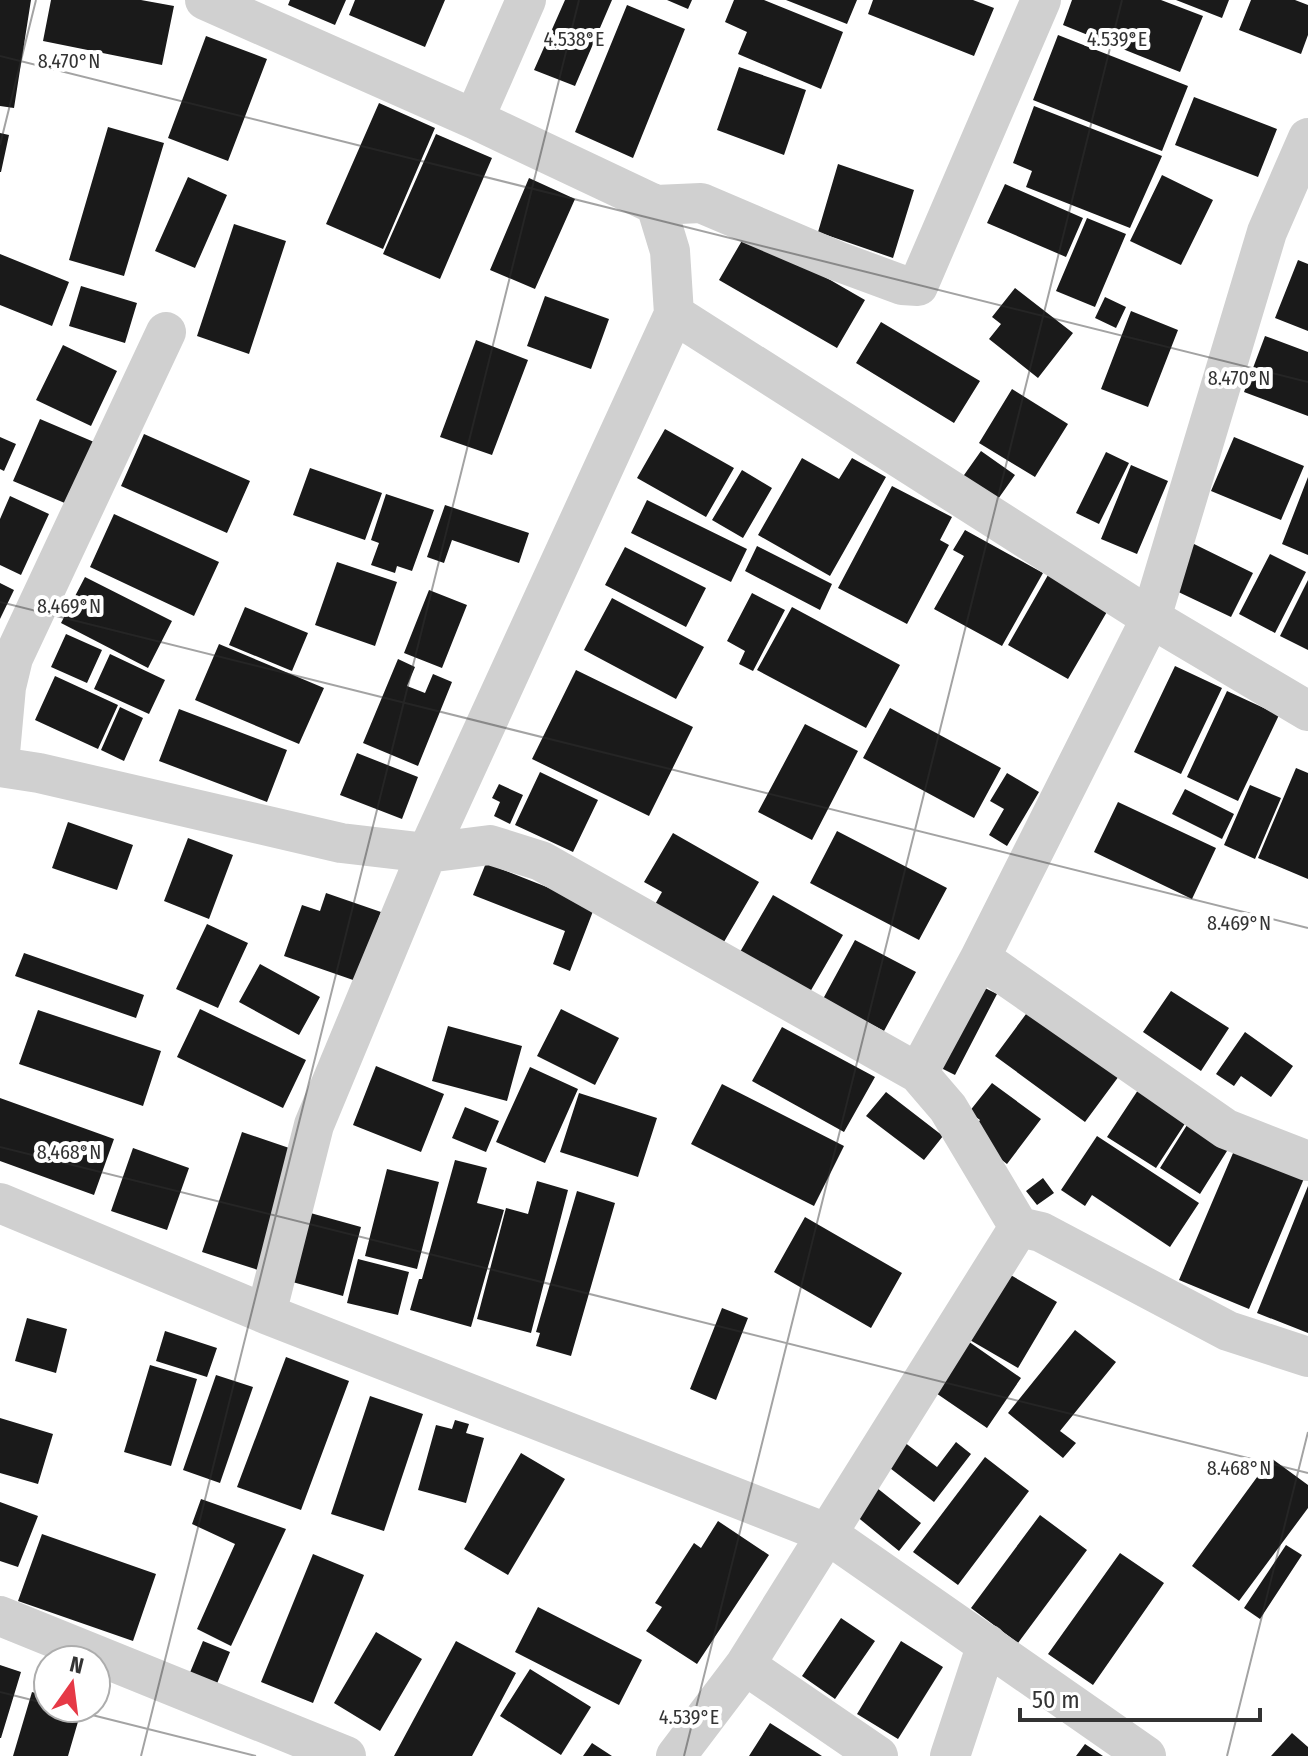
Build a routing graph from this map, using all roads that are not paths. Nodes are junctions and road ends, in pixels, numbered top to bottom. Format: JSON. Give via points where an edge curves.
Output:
{"nodes":[{"id":1,"x":205,"y":0,"type":"edge"},
{"id":2,"x":526,"y":0,"type":"edge"},
{"id":3,"x":1041,"y":0,"type":"edge"},
{"id":4,"x":474,"y":119,"type":"junction"},
{"id":5,"x":1308,"y":138,"type":"edge"},
{"id":6,"x":656,"y":205,"type":"junction"},
{"id":7,"x":674,"y":314,"type":"junction"},
{"id":8,"x":166,"y":332,"type":"dead end"},
{"id":9,"x":1151,"y":618,"type":"junction"},
{"id":10,"x":1308,"y":711,"type":"edge"},
{"id":11,"x":0,"y":753,"type":"edge"},
{"id":12,"x":0,"y":767,"type":"edge"},
{"id":13,"x":427,"y":853,"type":"junction"},
{"id":14,"x":980,"y":958,"type":"junction"},
{"id":15,"x":918,"y":1073,"type":"junction"},
{"id":16,"x":1308,"y":1161,"type":"edge"},
{"id":17,"x":0,"y":1203,"type":"edge"},
{"id":18,"x":1019,"y":1227,"type":"junction"},
{"id":19,"x":266,"y":1314,"type":"junction"},
{"id":20,"x":1308,"y":1357,"type":"edge"},
{"id":21,"x":826,"y":1533,"type":"junction"},
{"id":22,"x":0,"y":1616,"type":"edge"},
{"id":23,"x":987,"y":1644,"type":"junction"},
{"id":24,"x":745,"y":1665,"type":"junction"},
{"id":25,"x":346,"y":1756,"type":"edge"},
{"id":26,"x":676,"y":1756,"type":"edge"},
{"id":27,"x":878,"y":1756,"type":"edge"},
{"id":28,"x":950,"y":1756,"type":"edge"},
{"id":29,"x":1146,"y":1756,"type":"edge"}],
"edges":[{"from":1,"to":4,"type":"street"},
{"from":2,"to":4,"type":"street"},
{"from":3,"to":6,"type":"street","via":[[918,286],[850,266],[701,203]]},
{"from":4,"to":6,"type":"street"},
{"from":5,"to":9,"type":"street","via":[[1267,232]]},
{"from":6,"to":7,"type":"street","via":[[670,251]]},
{"from":7,"to":9,"type":"street"},
{"from":7,"to":13,"type":"street"},
{"from":8,"to":11,"type":"street","via":[[13,658]]},
{"from":9,"to":10,"type":"street"},
{"from":9,"to":14,"type":"street"},
{"from":12,"to":13,"type":"street","via":[[341,843]]},
{"from":13,"to":15,"type":"street","via":[[490,845],[541,861]]},
{"from":13,"to":19,"type":"street","via":[[314,1125]]},
{"from":14,"to":15,"type":"street"},
{"from":14,"to":16,"type":"street","via":[[1226,1129]]},
{"from":15,"to":18,"type":"street","via":[[948,1108]]},
{"from":17,"to":19,"type":"street"},
{"from":18,"to":20,"type":"street","via":[[1041,1232],[1228,1331]]},
{"from":18,"to":21,"type":"street"},
{"from":19,"to":21,"type":"street"},
{"from":21,"to":23,"type":"street"},
{"from":21,"to":24,"type":"street"},
{"from":22,"to":25,"type":"street"},
{"from":23,"to":28,"type":"street"},
{"from":23,"to":29,"type":"street"},
{"from":24,"to":26,"type":"street"},
{"from":24,"to":27,"type":"street"}]}
